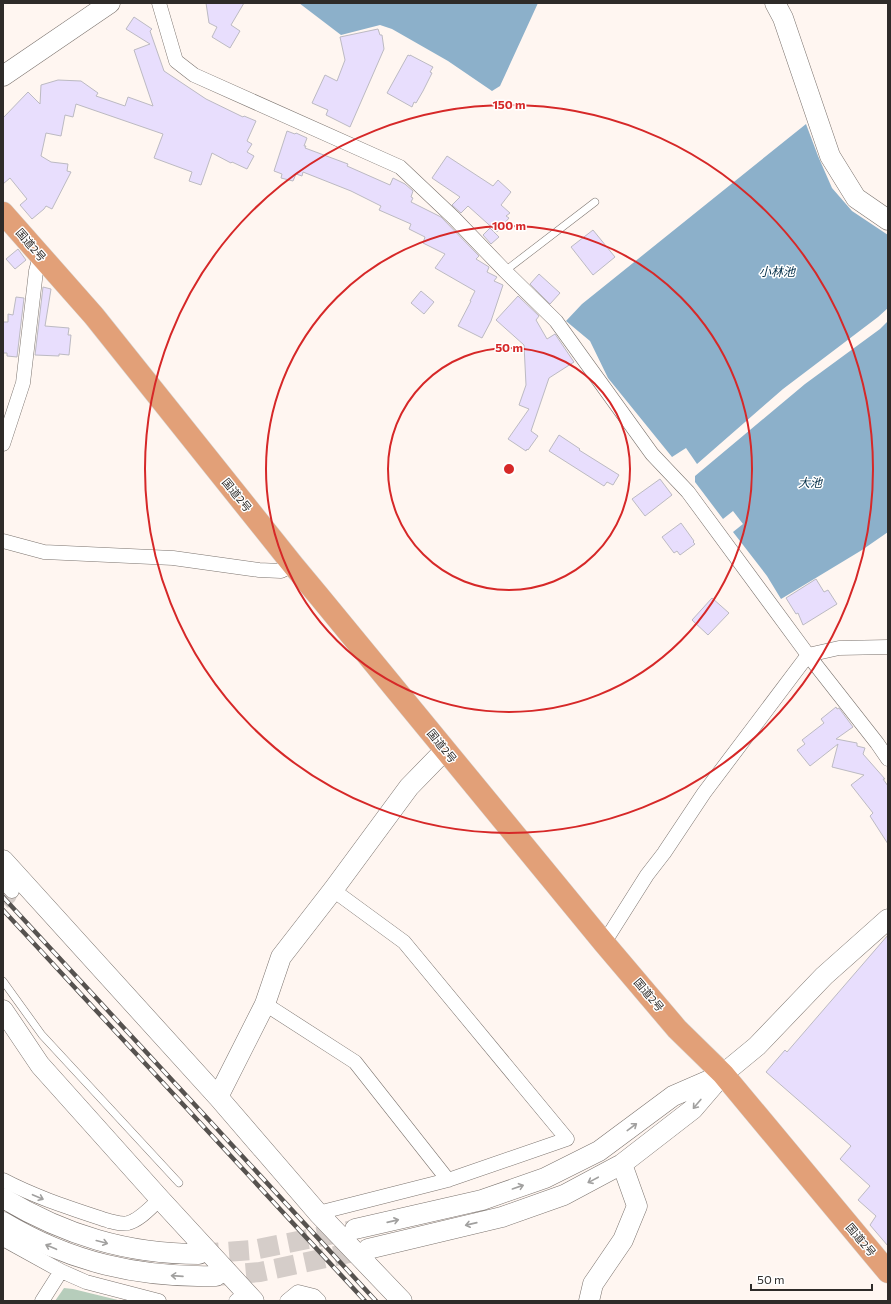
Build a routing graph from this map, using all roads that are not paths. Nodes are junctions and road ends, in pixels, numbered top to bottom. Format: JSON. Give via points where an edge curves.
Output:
{"nodes":[{"id":1,"x":110,"y":3,"type":"edge"},
{"id":2,"x":159,"y":3,"type":"edge"},
{"id":3,"x":775,"y":3,"type":"edge"},
{"id":4,"x":3,"y":76,"type":"edge"},
{"id":5,"x":595,"y":202,"type":"dead end"},
{"id":6,"x":3,"y":213,"type":"edge"},
{"id":7,"x":888,"y":220,"type":"edge"},
{"id":8,"x":40,"y":256,"type":"junction"},
{"id":9,"x":505,"y":271,"type":"junction"},
{"id":10,"x":3,"y":444,"type":"edge"},
{"id":11,"x":3,"y":541,"type":"edge"},
{"id":12,"x":293,"y":565,"type":"junction"},
{"id":13,"x":888,"y":647,"type":"edge"},
{"id":14,"x":808,"y":655,"type":"junction"},
{"id":15,"x":445,"y":750,"type":"junction"},
{"id":16,"x":888,"y":759,"type":"edge"},
{"id":17,"x":3,"y":860,"type":"edge"},
{"id":18,"x":333,"y":890,"type":"junction"},
{"id":19,"x":888,"y":918,"type":"edge"},
{"id":20,"x":604,"y":943,"type":"junction"},
{"id":21,"x":3,"y":981,"type":"edge"},
{"id":22,"x":265,"y":1004,"type":"junction"},
{"id":23,"x":3,"y":1010,"type":"edge"},
{"id":24,"x":723,"y":1074,"type":"junction"},
{"id":25,"x":218,"y":1097,"type":"junction"},
{"id":26,"x":622,"y":1164,"type":"junction"},
{"id":27,"x":3,"y":1180,"type":"edge"},
{"id":28,"x":448,"y":1180,"type":"junction"},
{"id":29,"x":179,"y":1183,"type":"dead end"},
{"id":30,"x":3,"y":1198,"type":"edge"},
{"id":31,"x":160,"y":1199,"type":"junction"},
{"id":32,"x":318,"y":1213,"type":"junction"},
{"id":33,"x":3,"y":1222,"type":"edge"},
{"id":34,"x":355,"y":1229,"type":"tunnel mouth"},
{"id":35,"x":3,"y":1240,"type":"edge"},
{"id":36,"x":368,"y":1249,"type":"tunnel mouth"},
{"id":37,"x":199,"y":1254,"type":"tunnel mouth"},
{"id":38,"x":61,"y":1272,"type":"junction"},
{"id":39,"x":888,"y":1272,"type":"edge"},
{"id":40,"x":216,"y":1276,"type":"tunnel mouth"},
{"id":41,"x":245,"y":1298,"type":"edge"},
{"id":42,"x":42,"y":1301,"type":"edge"},
{"id":43,"x":159,"y":1301,"type":"edge"},
{"id":44,"x":287,"y":1301,"type":"edge"},
{"id":45,"x":319,"y":1301,"type":"edge"},
{"id":46,"x":402,"y":1301,"type":"edge"},
{"id":47,"x":589,"y":1301,"type":"edge"}],
"edges":[{"from":1,"to":4,"type":"street"},
{"from":2,"to":9,"type":"street","via":[[176,61],[194,75],[400,167]]},
{"from":3,"to":7,"type":"street","via":[[783,18],[830,156],[856,198]]},
{"from":5,"to":9,"type":"lane"},
{"from":6,"to":8,"type":"highway","name":"国道2号"},
{"from":8,"to":10,"type":"street","via":[[23,383]]},
{"from":8,"to":12,"type":"highway","name":"国道2号","via":[[99,323]]},
{"from":9,"to":14,"type":"street","via":[[556,321],[652,454],[688,492]]},
{"from":11,"to":12,"type":"street","via":[[44,552],[173,558],[258,570],[281,571]]},
{"from":12,"to":15,"type":"highway","name":"国道2号"},
{"from":13,"to":14,"type":"street","via":[[839,648]]},
{"from":14,"to":16,"type":"street"},
{"from":14,"to":20,"type":"street","via":[[704,793]]},
{"from":15,"to":18,"type":"street","via":[[409,787]]},
{"from":15,"to":20,"type":"highway","name":"国道2号"},
{"from":17,"to":25,"type":"street"},
{"from":18,"to":22,"type":"street","via":[[281,957]]},
{"from":18,"to":28,"type":"street","via":[[404,942],[567,1139]]},
{"from":19,"to":24,"type":"street","via":[[824,976],[757,1046]]},
{"from":20,"to":24,"type":"highway","name":"国道2号","via":[[677,1029]]},
{"from":21,"to":29,"type":"lane","via":[[42,1035]]},
{"from":22,"to":25,"type":"street"},
{"from":22,"to":28,"type":"street","via":[[356,1062]]},
{"from":23,"to":31,"type":"street","via":[[40,1065]]},
{"from":24,"to":26,"type":"street","one_way":true,"via":[[693,1109]]},
{"from":34,"to":24,"type":"street","one_way":true,"via":[[482,1200],[545,1178],[599,1151],[674,1096]]},
{"from":24,"to":39,"type":"highway","name":"国道2号"},
{"from":25,"to":32,"type":"street"},
{"from":26,"to":36,"type":"street","one_way":true,"via":[[564,1195],[502,1217]]},
{"from":26,"to":47,"type":"street","via":[[637,1206],[623,1240],[593,1284]]},
{"from":27,"to":31,"type":"street","one_way":true,"via":[[47,1200],[119,1223],[128,1224],[136,1220]]},
{"from":28,"to":32,"type":"street"},
{"from":30,"to":37,"type":"street","one_way":true,"via":[[43,1220],[91,1239],[139,1250]]},
{"from":31,"to":41,"type":"street"},
{"from":32,"to":46,"type":"street"},
{"from":40,"to":33,"type":"street","one_way":true,"via":[[188,1277],[138,1272],[93,1262],[34,1240]]},
{"from":35,"to":38,"type":"street"},
{"from":38,"to":42,"type":"street"},
{"from":38,"to":43,"type":"street","via":[[86,1282]]},
{"from":44,"to":45,"type":"street","via":[[298,1292],[314,1296]]}]}
